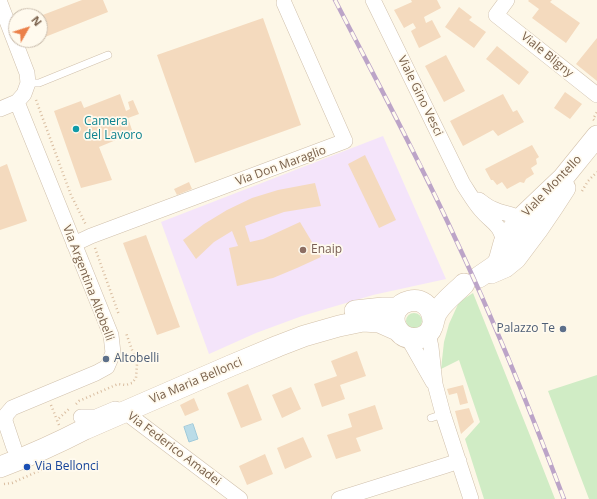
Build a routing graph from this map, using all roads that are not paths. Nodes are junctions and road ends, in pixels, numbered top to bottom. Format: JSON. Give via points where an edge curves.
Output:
{"nodes":[{"id":1,"x":373,"y":0,"type":"edge"},
{"id":2,"x":507,"y":0,"type":"edge"},
{"id":3,"x":284,"y":2,"type":"dead end"},
{"id":4,"x":0,"y":3,"type":"edge"},
{"id":5,"x":108,"y":55,"type":"dead end"},
{"id":6,"x":34,"y":83,"type":"junction"},
{"id":7,"x":597,"y":95,"type":"edge"},
{"id":8,"x":17,"y":102,"type":"junction"},
{"id":9,"x":0,"y":109,"type":"edge"},
{"id":10,"x":594,"y":137,"type":"edge"},
{"id":11,"x":468,"y":192,"type":"junction"},
{"id":12,"x":545,"y":205,"type":"junction"},
{"id":13,"x":515,"y":216,"type":"junction"},
{"id":14,"x":494,"y":222,"type":"junction"},
{"id":15,"x":530,"y":240,"type":"junction"},
{"id":16,"x":504,"y":243,"type":"junction"},
{"id":17,"x":74,"y":244,"type":"junction"},
{"id":18,"x":423,"y":302,"type":"junction"},
{"id":19,"x":398,"y":308,"type":"junction"},
{"id":20,"x":431,"y":327,"type":"junction"},
{"id":21,"x":402,"y":334,"type":"junction"},
{"id":22,"x":435,"y":384,"type":"junction"},
{"id":23,"x":125,"y":412,"type":"junction"},
{"id":24,"x":81,"y":417,"type":"junction"},
{"id":25,"x":7,"y":451,"type":"edge"},
{"id":26,"x":459,"y":461,"type":"junction"},
{"id":27,"x":0,"y":466,"type":"edge"},
{"id":28,"x":240,"y":499,"type":"edge"},
{"id":29,"x":339,"y":499,"type":"edge"},
{"id":30,"x":471,"y":499,"type":"edge"}],
"edges":[{"from":1,"to":11,"type":"street","name":"Viale Gino Vesci"},
{"from":2,"to":7,"type":"street","name":"Viale Bligny","via":[[496,15]]},
{"from":3,"to":17,"type":"street","name":"Via Don Maraglio","via":[[345,141]]},
{"from":4,"to":6,"type":"street","via":[[27,73]]},
{"from":5,"to":6,"type":"lane"},
{"from":6,"to":8,"type":"street"},
{"from":8,"to":9,"type":"street"},
{"from":8,"to":17,"type":"street","name":"Via Argentina Altobelli"},
{"from":10,"to":12,"type":"street","name":"Viale Montello"},
{"from":11,"to":13,"type":"street","name":"Viale Gino Vesci","via":[[492,209]]},
{"from":11,"to":14,"type":"street","name":"Viale Gino Vesci"},
{"from":12,"to":13,"type":"street","name":"Viale Montello"},
{"from":12,"to":15,"type":"street","name":"Viale Montello"},
{"from":13,"to":14,"type":"street","via":[[511,223]]},
{"from":13,"to":15,"type":"street","via":[[526,226]]},
{"from":13,"to":16,"type":"street","name":"Viale Montello"},
{"from":14,"to":16,"type":"street","name":"Viale Gino Vesci","via":[[500,228]]},
{"from":15,"to":16,"type":"street","name":"Viale Montello","via":[[505,267],[479,277],[499,261]]},
{"from":17,"to":25,"type":"street","name":"Via Argentina Altobelli","via":[[111,335],[113,353],[107,367],[96,373],[12,408],[5,421]]},
{"from":18,"to":19,"type":"street","name":"Via Maria Bellonci","via":[[407,301]]},
{"from":18,"to":20,"type":"street","via":[[433,315]]},
{"from":18,"to":20,"type":"street","name":"Via Maria Bellonci","via":[[464,284],[436,313]]},
{"from":19,"to":21,"type":"street","via":[[394,316],[395,324]]},
{"from":19,"to":24,"type":"street","name":"Via Maria Bellonci","via":[[354,311],[301,328],[235,352]]},
{"from":20,"to":21,"type":"street","via":[[415,339]]},
{"from":20,"to":22,"type":"street"},
{"from":21,"to":22,"type":"street"},
{"from":21,"to":23,"type":"street","name":"Via Maria Bellonci","via":[[379,322],[363,321],[339,326],[278,346]]},
{"from":22,"to":26,"type":"street","via":[[437,416]]},
{"from":23,"to":24,"type":"street","name":"Via Federico Amadei","via":[[115,409],[96,417]]},
{"from":23,"to":27,"type":"street","name":"Via Maria Bellonci"},
{"from":23,"to":28,"type":"street","name":"Via Federico Amadei"},
{"from":24,"to":25,"type":"street","name":"Via Maria Bellonci"},
{"from":26,"to":29,"type":"street"},
{"from":26,"to":30,"type":"street"}]}
